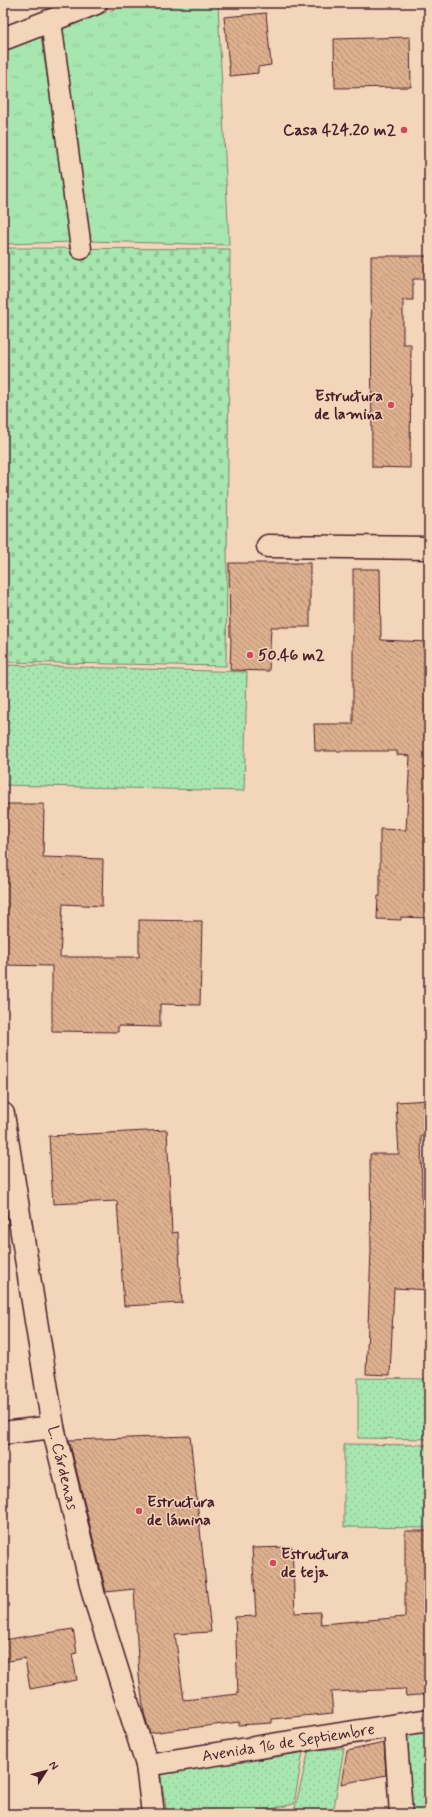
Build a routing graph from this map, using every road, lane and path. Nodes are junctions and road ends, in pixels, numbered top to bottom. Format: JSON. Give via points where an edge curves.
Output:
{"nodes":[{"id":1,"x":96,"y":3,"type":"edge"},
{"id":2,"x":51,"y":21,"type":"junction"},
{"id":3,"x":3,"y":39,"type":"edge"},
{"id":4,"x":81,"y":249,"type":"dead end"},
{"id":5,"x":268,"y":546,"type":"dead end"},
{"id":6,"x":429,"y":548,"type":"edge"},
{"id":7,"x":3,"y":1114,"type":"edge"},
{"id":8,"x":53,"y":1427,"type":"junction"},
{"id":9,"x":3,"y":1433,"type":"edge"},
{"id":10,"x":429,"y":1720,"type":"edge"},
{"id":11,"x":395,"y":1726,"type":"junction"},
{"id":12,"x":147,"y":1765,"type":"junction"},
{"id":13,"x":153,"y":1814,"type":"edge"},
{"id":14,"x":401,"y":1814,"type":"edge"}],
"edges":[{"from":1,"to":2,"type":"street"},
{"from":2,"to":3,"type":"street"},
{"from":2,"to":4,"type":"street"},
{"from":5,"to":6,"type":"street"},
{"from":7,"to":8,"type":"street","name":"L. Cárdenas"},
{"from":8,"to":9,"type":"street"},
{"from":8,"to":12,"type":"street","name":"L. Cárdenas","via":[[94,1596]]},
{"from":10,"to":11,"type":"street","name":"Avenida 16 de Septiembre"},
{"from":11,"to":12,"type":"street","name":"Avenida 16 de Septiembre"},
{"from":11,"to":14,"type":"street"},
{"from":12,"to":13,"type":"street","name":"L. Cárdenas"}]}
